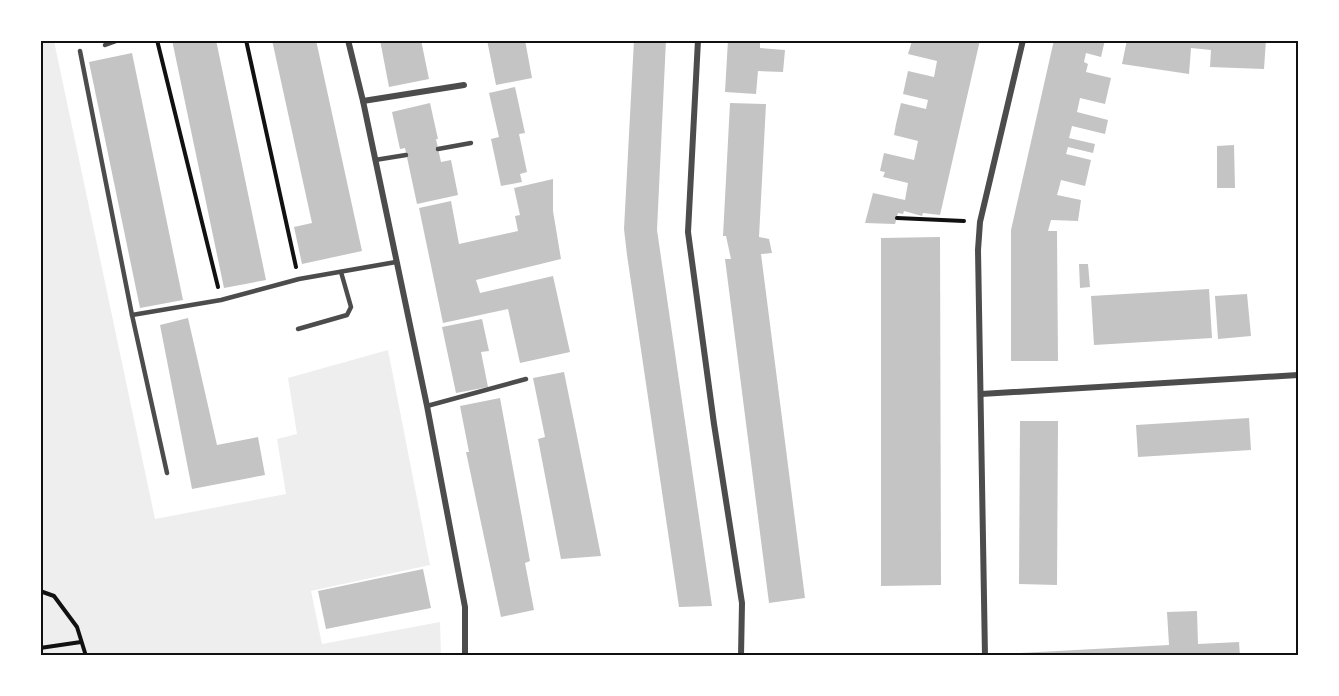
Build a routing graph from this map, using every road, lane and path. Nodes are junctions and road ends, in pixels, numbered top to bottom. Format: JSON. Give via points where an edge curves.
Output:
{"nodes":[{"id":1,"x":119,"y":40,"type":"edge"},
{"id":2,"x":157,"y":40,"type":"edge"},
{"id":3,"x":246,"y":40,"type":"edge"},
{"id":4,"x":348,"y":40,"type":"edge"},
{"id":5,"x":698,"y":40,"type":"edge"},
{"id":6,"x":1023,"y":40,"type":"edge"},
{"id":7,"x":105,"y":45,"type":"dead end"},
{"id":8,"x":80,"y":51,"type":"dead end"},
{"id":9,"x":464,"y":85,"type":"dead end"},
{"id":10,"x":363,"y":101,"type":"junction"},
{"id":11,"x":471,"y":143,"type":"dead end"},
{"id":12,"x":438,"y":149,"type":"dead end"},
{"id":13,"x":406,"y":155,"type":"dead end"},
{"id":14,"x":375,"y":160,"type":"junction"},
{"id":15,"x":897,"y":218,"type":"dead end"},
{"id":16,"x":980,"y":222,"type":"junction"},
{"id":17,"x":396,"y":262,"type":"junction"},
{"id":18,"x":341,"y":272,"type":"junction"},
{"id":19,"x":299,"y":279,"type":"junction"},
{"id":20,"x":221,"y":300,"type":"junction"},
{"id":21,"x":132,"y":315,"type":"junction"},
{"id":22,"x":298,"y":329,"type":"dead end"},
{"id":23,"x":1299,"y":375,"type":"edge"},
{"id":24,"x":526,"y":379,"type":"dead end"},
{"id":25,"x":981,"y":394,"type":"junction"},
{"id":26,"x":427,"y":406,"type":"junction"},
{"id":27,"x":167,"y":472,"type":"dead end"},
{"id":28,"x":40,"y":591,"type":"edge"},
{"id":29,"x":81,"y":642,"type":"junction"},
{"id":30,"x":40,"y":648,"type":"edge"},
{"id":31,"x":86,"y":656,"type":"edge"},
{"id":32,"x":465,"y":656,"type":"edge"},
{"id":33,"x":741,"y":656,"type":"edge"},
{"id":34,"x":985,"y":656,"type":"edge"}],
"edges":[{"from":1,"to":7,"type":"lane"},
{"from":2,"to":20,"type":"path"},
{"from":3,"to":19,"type":"path"},
{"from":4,"to":10,"type":"street"},
{"from":5,"to":33,"type":"street","via":[[688,232],[742,603]]},
{"from":6,"to":16,"type":"street"},
{"from":8,"to":21,"type":"lane"},
{"from":9,"to":10,"type":"street"},
{"from":10,"to":14,"type":"street"},
{"from":11,"to":12,"type":"lane"},
{"from":13,"to":14,"type":"lane"},
{"from":14,"to":17,"type":"street"},
{"from":15,"to":16,"type":"path"},
{"from":16,"to":25,"type":"street"},
{"from":17,"to":18,"type":"lane"},
{"from":17,"to":26,"type":"street"},
{"from":18,"to":19,"type":"lane"},
{"from":18,"to":22,"type":"lane","via":[[351,307],[348,315]]},
{"from":19,"to":20,"type":"lane"},
{"from":20,"to":21,"type":"lane"},
{"from":21,"to":27,"type":"lane"},
{"from":23,"to":25,"type":"street"},
{"from":24,"to":26,"type":"lane"},
{"from":25,"to":34,"type":"street"},
{"from":26,"to":32,"type":"street","via":[[465,607]]},
{"from":28,"to":29,"type":"path","via":[[54,596],[76,627]]},
{"from":29,"to":30,"type":"path"},
{"from":29,"to":31,"type":"path"}]}
